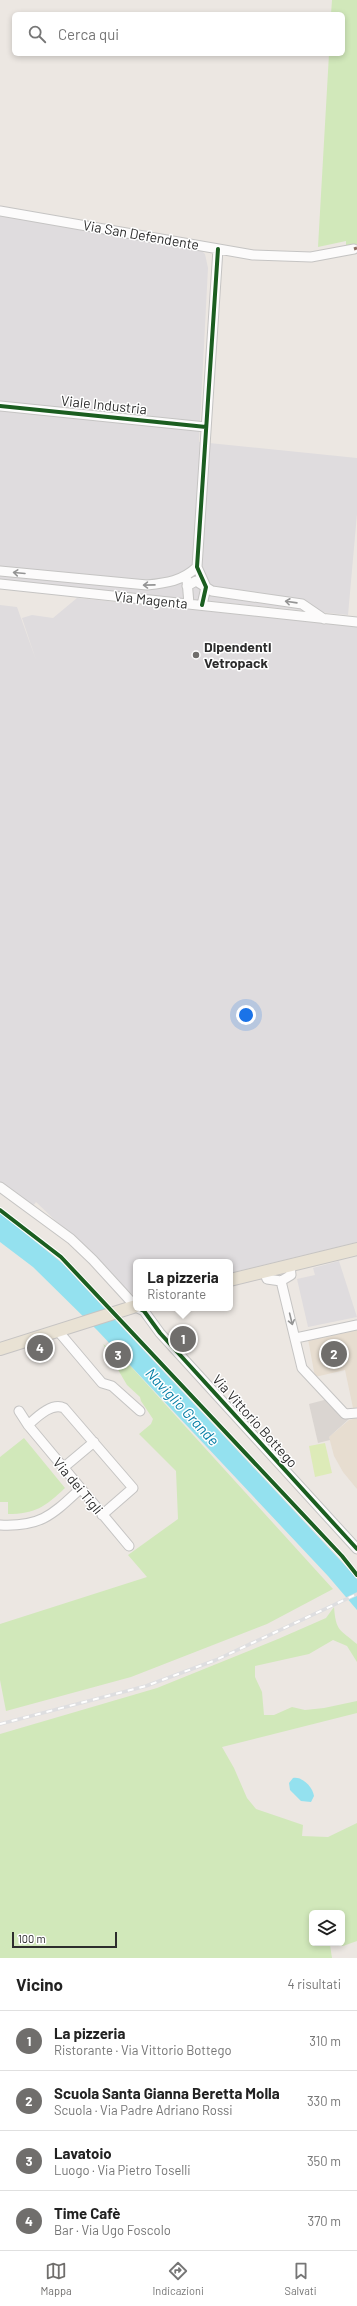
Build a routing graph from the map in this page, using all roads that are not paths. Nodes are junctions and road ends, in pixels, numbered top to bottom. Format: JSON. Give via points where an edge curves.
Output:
{"nodes":[{"id":1,"x":0,"y":211,"type":"edge"},
{"id":2,"x":218,"y":249,"type":"junction"},
{"id":3,"x":354,"y":249,"type":"dead end"},
{"id":4,"x":0,"y":406,"type":"edge"},
{"id":5,"x":206,"y":427,"type":"junction"},
{"id":6,"x":197,"y":567,"type":"junction"},
{"id":7,"x":0,"y":571,"type":"edge"},
{"id":8,"x":187,"y":582,"type":"junction"},
{"id":9,"x":0,"y":584,"type":"edge"},
{"id":10,"x":206,"y":587,"type":"junction"},
{"id":11,"x":189,"y":604,"type":"junction"},
{"id":12,"x":202,"y":605,"type":"junction"},
{"id":13,"x":325,"y":620,"type":"junction"},
{"id":14,"x":357,"y":622,"type":"edge"},
{"id":15,"x":0,"y":1187,"type":"edge"},
{"id":16,"x":357,"y":1249,"type":"edge"},
{"id":17,"x":290,"y":1265,"type":"junction"},
{"id":18,"x":264,"y":1271,"type":"junction"},
{"id":19,"x":233,"y":1279,"type":"edge"},
{"id":20,"x":281,"y":1281,"type":"junction"},
{"id":21,"x":133,"y":1306,"type":"edge"},
{"id":22,"x":133,"y":1307,"type":"edge"},
{"id":23,"x":144,"y":1311,"type":"edge"},
{"id":24,"x":357,"y":1324,"type":"edge"},
{"id":25,"x":58,"y":1331,"type":"junction"},
{"id":26,"x":296,"y":1338,"type":"junction"},
{"id":27,"x":0,"y":1349,"type":"edge"},
{"id":28,"x":19,"y":1411,"type":"dead end"},
{"id":29,"x":140,"y":1411,"type":"dead end"},
{"id":30,"x":357,"y":1413,"type":"edge"},
{"id":31,"x":28,"y":1425,"type":"junction"},
{"id":32,"x":94,"y":1442,"type":"junction"},
{"id":33,"x":64,"y":1468,"type":"junction"},
{"id":34,"x":80,"y":1489,"type":"junction"},
{"id":35,"x":102,"y":1514,"type":"junction"},
{"id":36,"x":0,"y":1524,"type":"edge"},
{"id":37,"x":129,"y":1546,"type":"dead end"},
{"id":38,"x":357,"y":1549,"type":"edge"}],
"edges":[{"from":1,"to":2,"type":"street","name":"Via San Defendente"},
{"from":2,"to":3,"type":"street","name":"Via San Defendente","via":[[280,258],[311,258]]},
{"from":2,"to":5,"type":"street"},
{"from":4,"to":5,"type":"street","name":"Viale Industria"},
{"from":5,"to":6,"type":"street"},
{"from":6,"to":8,"type":"street"},
{"from":6,"to":10,"type":"street"},
{"from":8,"to":7,"type":"street","name":"Via Magenta","one_way":true,"via":[[147,585]]},
{"from":8,"to":10,"type":"street","name":"Via Magenta","via":[[196,581]]},
{"from":8,"to":11,"type":"street"},
{"from":9,"to":11,"type":"street","name":"Via Magenta"},
{"from":10,"to":12,"type":"street"},
{"from":13,"to":10,"type":"street","name":"Via Magenta","one_way":true,"via":[[302,604]]},
{"from":11,"to":12,"type":"street","name":"Via Magenta"},
{"from":12,"to":13,"type":"street","name":"Via Magenta"},
{"from":13,"to":14,"type":"street","name":"Via Magenta"},
{"from":15,"to":21,"type":"street","name":"Via Vittorio Bottego","via":[[71,1239]]},
{"from":16,"to":17,"type":"main road"},
{"from":17,"to":18,"type":"main road"},
{"from":17,"to":20,"type":"street","via":[[291,1275]]},
{"from":18,"to":19,"type":"main road"},
{"from":18,"to":20,"type":"street","via":[[267,1279]]},
{"from":20,"to":26,"type":"street","one_way":true},
{"from":22,"to":25,"type":"main road"},
{"from":23,"to":38,"type":"street","name":"Via Vittorio Bottego","via":[[160,1333]]},
{"from":24,"to":26,"type":"street"},
{"from":25,"to":27,"type":"main road"},
{"from":25,"to":29,"type":"street","via":[[102,1383],[112,1386]]},
{"from":26,"to":30,"type":"street","via":[[302,1368],[345,1414]]},
{"from":28,"to":31,"type":"street","name":"Via dei Tigli"},
{"from":31,"to":32,"type":"street","via":[[51,1408],[61,1406]]},
{"from":31,"to":33,"type":"street","name":"Via dei Tigli"},
{"from":32,"to":33,"type":"street"},
{"from":32,"to":35,"type":"street","via":[[133,1488]]},
{"from":33,"to":34,"type":"street","name":"Via dei Tigli"},
{"from":34,"to":35,"type":"street","name":"Via dei Tigli"},
{"from":34,"to":36,"type":"street","via":[[53,1513],[35,1523]]},
{"from":35,"to":37,"type":"street","name":"Via dei Tigli"}]}
